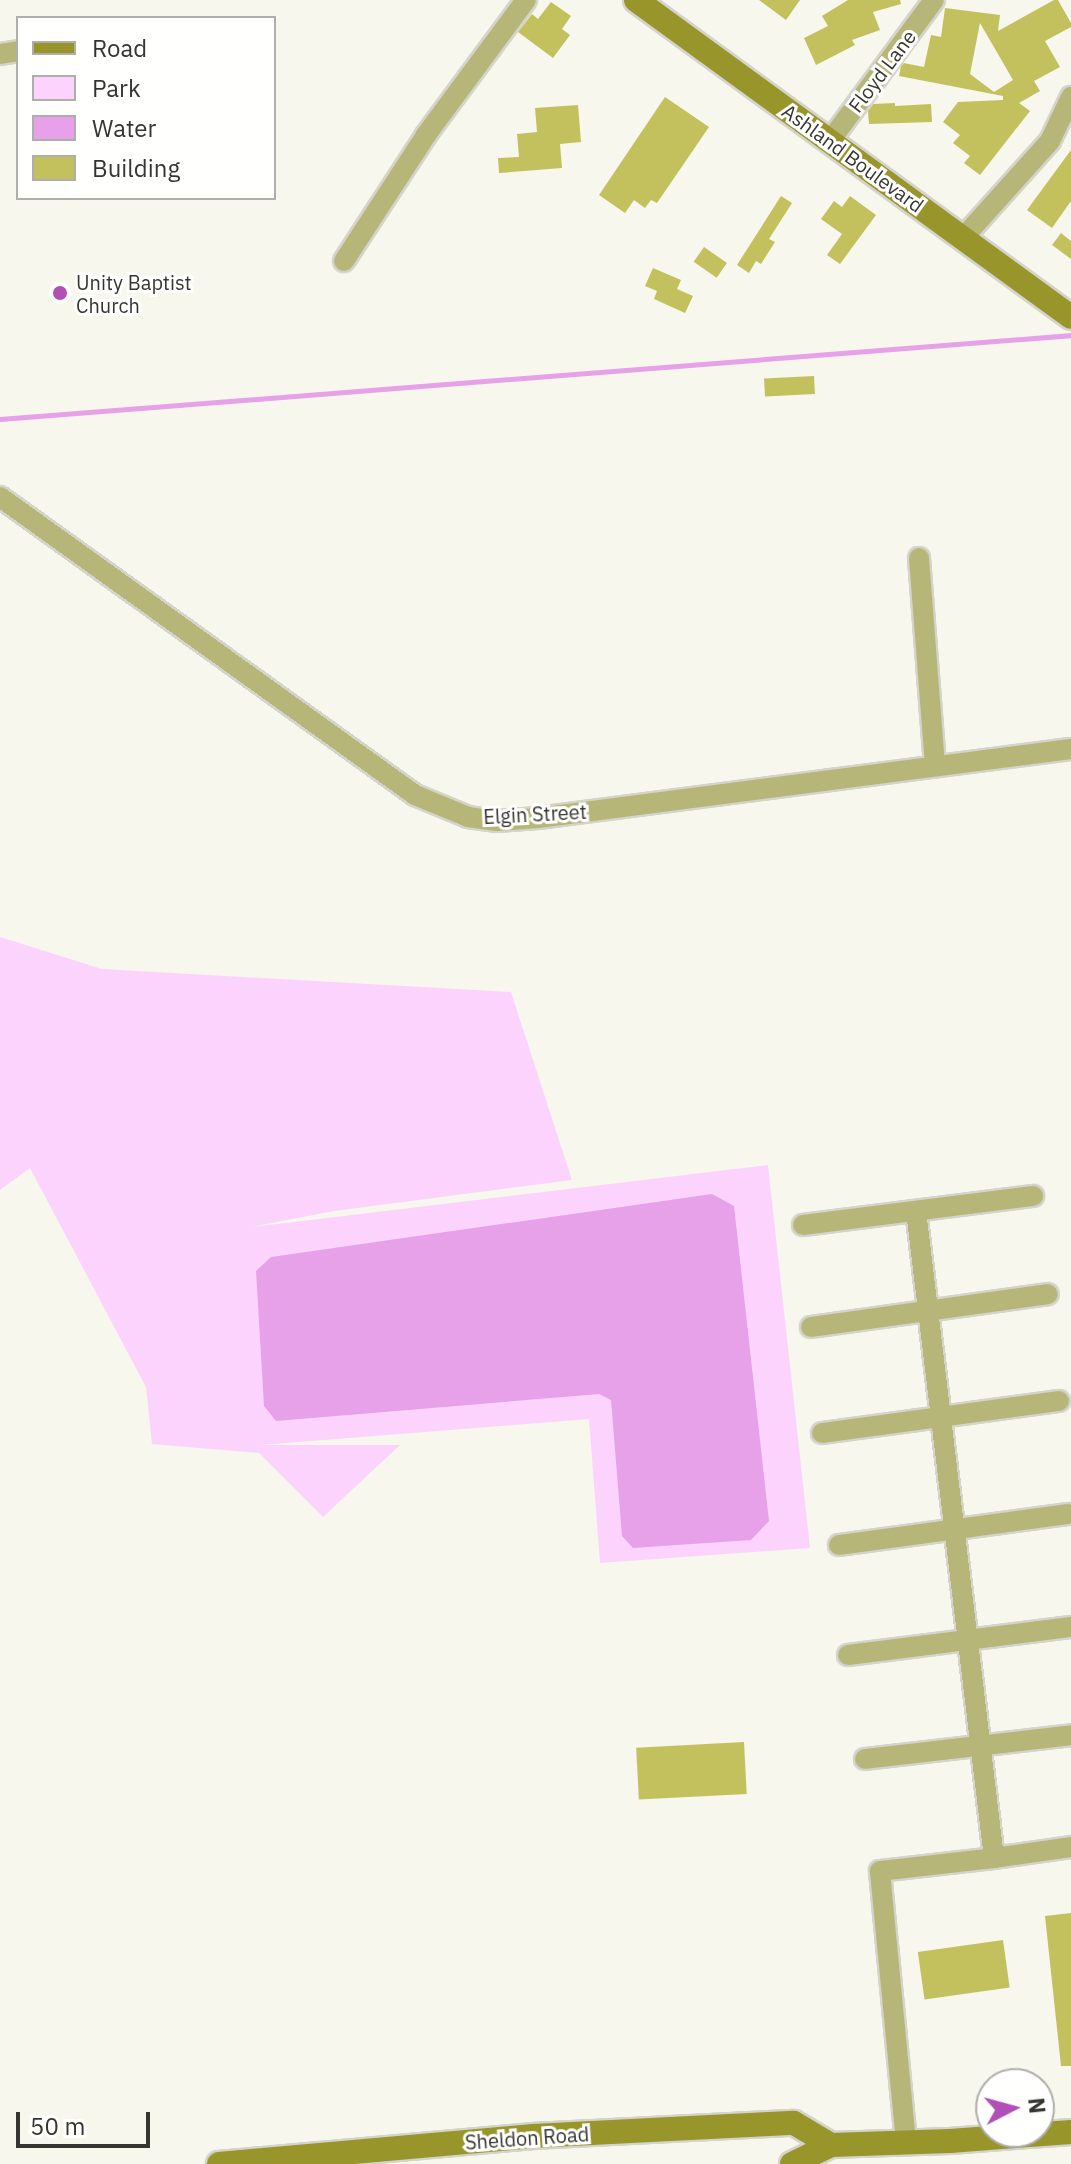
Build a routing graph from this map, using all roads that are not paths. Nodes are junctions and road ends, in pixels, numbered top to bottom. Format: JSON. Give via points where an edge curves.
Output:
{"nodes":[{"id":1,"x":526,"y":0,"type":"edge"},
{"id":2,"x":636,"y":0,"type":"edge"},
{"id":3,"x":934,"y":0,"type":"edge"},
{"id":4,"x":1071,"y":97,"type":"edge"},
{"id":5,"x":830,"y":141,"type":"junction"},
{"id":6,"x":963,"y":238,"type":"junction"},
{"id":7,"x":344,"y":261,"type":"dead end"},
{"id":8,"x":1071,"y":317,"type":"edge"},
{"id":9,"x":0,"y":497,"type":"edge"},
{"id":10,"x":919,"y":558,"type":"dead end"},
{"id":11,"x":1071,"y":749,"type":"edge"},
{"id":12,"x":935,"y":765,"type":"junction"},
{"id":13,"x":1033,"y":1196,"type":"dead end"},
{"id":14,"x":916,"y":1211,"type":"junction"},
{"id":15,"x":803,"y":1225,"type":"dead end"},
{"id":16,"x":1048,"y":1294,"type":"dead end"},
{"id":17,"x":928,"y":1311,"type":"junction"},
{"id":18,"x":811,"y":1327,"type":"dead end"},
{"id":19,"x":1059,"y":1401,"type":"dead end"},
{"id":20,"x":941,"y":1418,"type":"junction"},
{"id":21,"x":822,"y":1433,"type":"dead end"},
{"id":22,"x":1068,"y":1514,"type":"dead end"},
{"id":23,"x":954,"y":1530,"type":"junction"},
{"id":24,"x":839,"y":1545,"type":"dead end"},
{"id":25,"x":1071,"y":1627,"type":"edge"},
{"id":26,"x":968,"y":1639,"type":"junction"},
{"id":27,"x":848,"y":1655,"type":"dead end"},
{"id":28,"x":1071,"y":1735,"type":"edge"},
{"id":29,"x":981,"y":1745,"type":"junction"},
{"id":30,"x":865,"y":1759,"type":"dead end"},
{"id":31,"x":1071,"y":1847,"type":"edge"},
{"id":32,"x":994,"y":1858,"type":"junction"},
{"id":33,"x":1071,"y":2132,"type":"edge"},
{"id":34,"x":906,"y":2142,"type":"junction"},
{"id":35,"x":831,"y":2154,"type":"edge"},
{"id":36,"x":219,"y":2164,"type":"edge"},
{"id":37,"x":792,"y":2164,"type":"edge"}],
"edges":[{"from":1,"to":7,"type":"street","via":[[426,135]]},
{"from":2,"to":5,"type":"main road","name":"Ashland Boulevard"},
{"from":3,"to":5,"type":"street","name":"Floyd Lane"},
{"from":4,"to":6,"type":"street","via":[[1050,141]]},
{"from":5,"to":6,"type":"main road","name":"Ashland Boulevard"},
{"from":6,"to":8,"type":"main road","name":"Ashland Boulevard"},
{"from":9,"to":12,"type":"street","name":"Elgin Street","via":[[415,795],[468,817],[538,818]]},
{"from":10,"to":12,"type":"street"},
{"from":11,"to":12,"type":"street","name":"Elgin Street"},
{"from":13,"to":14,"type":"street"},
{"from":14,"to":15,"type":"street"},
{"from":14,"to":17,"type":"street"},
{"from":16,"to":17,"type":"street"},
{"from":17,"to":18,"type":"street"},
{"from":17,"to":20,"type":"street"},
{"from":19,"to":20,"type":"street"},
{"from":20,"to":21,"type":"street"},
{"from":20,"to":23,"type":"street"},
{"from":22,"to":23,"type":"street"},
{"from":23,"to":24,"type":"street"},
{"from":23,"to":26,"type":"street"},
{"from":25,"to":26,"type":"street"},
{"from":26,"to":27,"type":"street"},
{"from":26,"to":29,"type":"street"},
{"from":28,"to":29,"type":"street"},
{"from":29,"to":30,"type":"street"},
{"from":29,"to":32,"type":"street"},
{"from":31,"to":32,"type":"street"},
{"from":32,"to":34,"type":"street","via":[[880,1871]]},
{"from":33,"to":34,"type":"main road"},
{"from":34,"to":35,"type":"main road"},
{"from":35,"to":36,"type":"main road","name":"Sheldon Road","via":[[794,2123],[533,2136]]},
{"from":35,"to":37,"type":"main road"}]}
